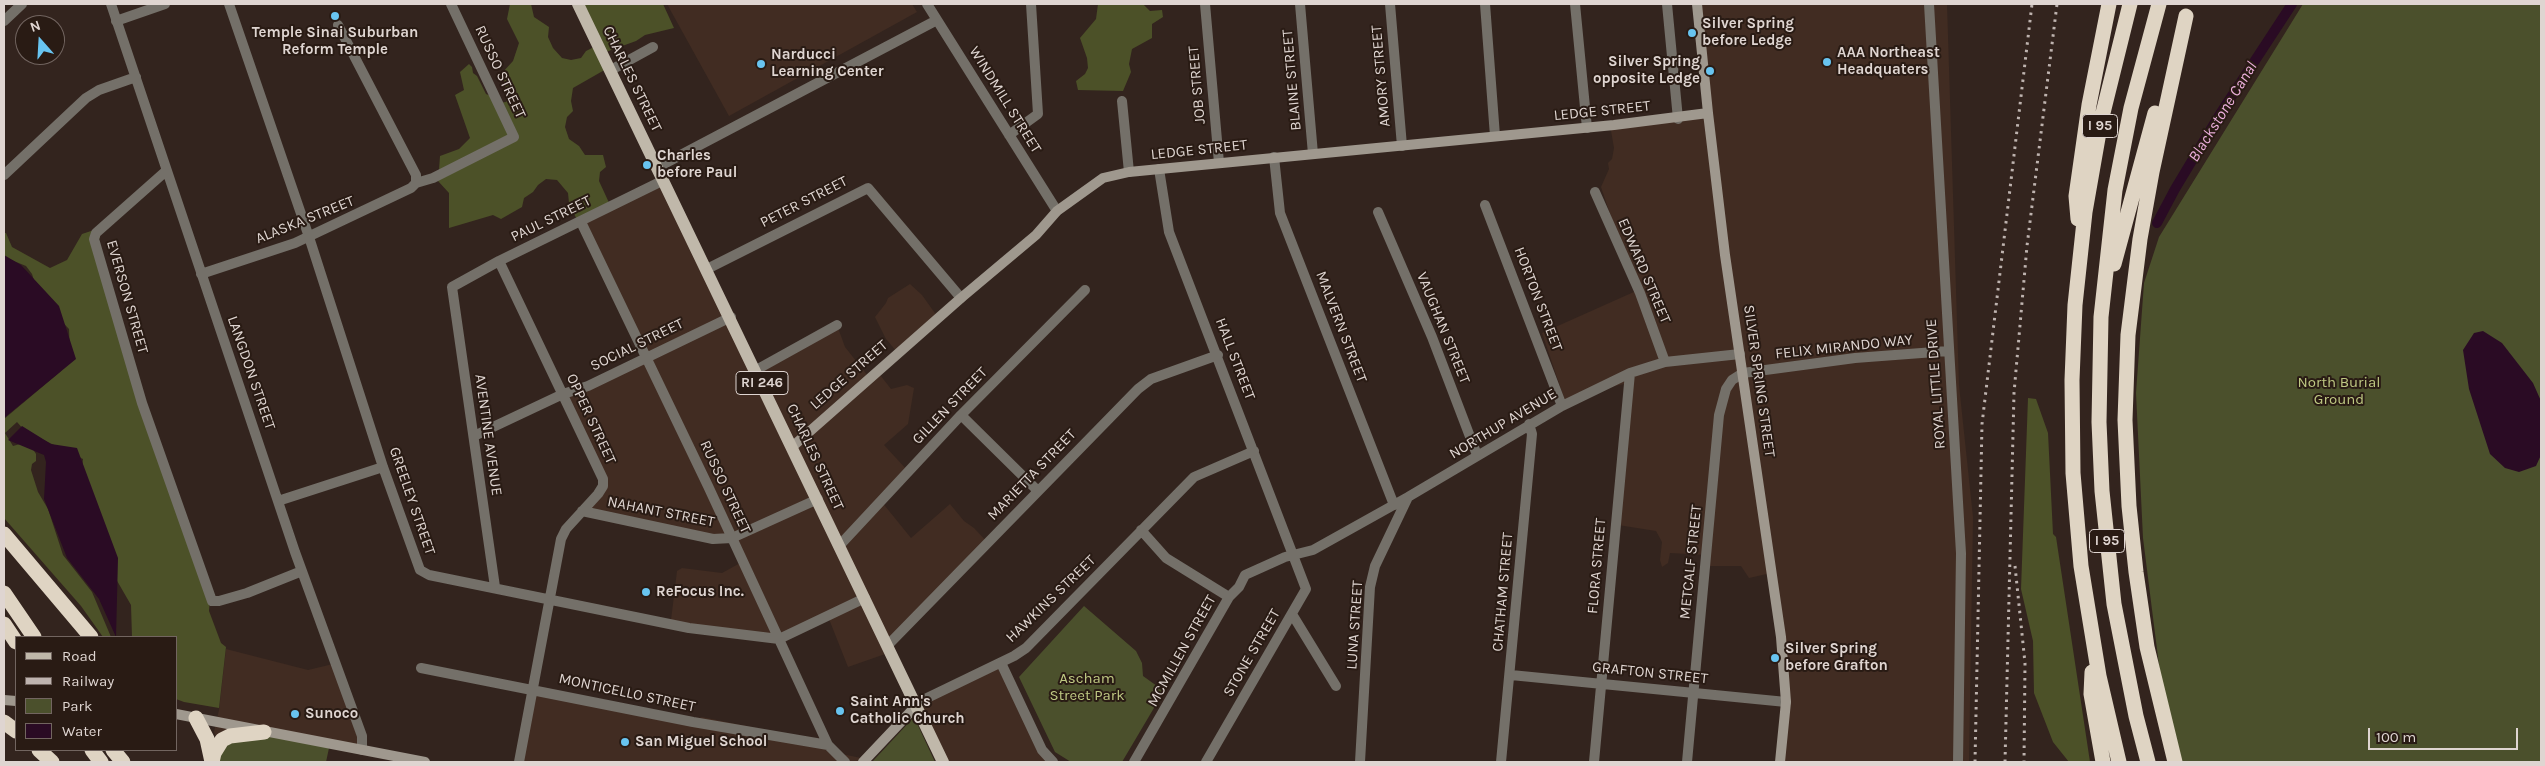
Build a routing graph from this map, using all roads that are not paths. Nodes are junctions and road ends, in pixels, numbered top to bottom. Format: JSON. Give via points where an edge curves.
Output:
{"nodes":[{"id":1,"x":22,"y":4,"type":"edge"},
{"id":2,"x":110,"y":4,"type":"edge"},
{"id":3,"x":165,"y":4,"type":"edge"},
{"id":4,"x":228,"y":4,"type":"edge"},
{"id":5,"x":452,"y":4,"type":"edge"},
{"id":6,"x":578,"y":4,"type":"edge"},
{"id":7,"x":927,"y":4,"type":"edge"},
{"id":8,"x":1031,"y":4,"type":"edge"},
{"id":9,"x":1205,"y":4,"type":"edge"},
{"id":10,"x":1300,"y":4,"type":"edge"},
{"id":11,"x":1390,"y":4,"type":"edge"},
{"id":12,"x":1485,"y":4,"type":"edge"},
{"id":13,"x":1574,"y":4,"type":"edge"},
{"id":14,"x":1667,"y":4,"type":"edge"},
{"id":15,"x":1697,"y":4,"type":"edge"},
{"id":16,"x":1929,"y":4,"type":"edge"},
{"id":17,"x":2109,"y":4,"type":"edge"},
{"id":18,"x":2130,"y":4,"type":"edge"},
{"id":19,"x":2159,"y":4,"type":"edge"},
{"id":20,"x":2188,"y":10,"type":"edge"},
{"id":21,"x":937,"y":20,"type":"junction"},
{"id":22,"x":4,"y":21,"type":"edge"},
{"id":23,"x":116,"y":21,"type":"junction"},
{"id":24,"x":338,"y":24,"type":"dead end"},
{"id":25,"x":653,"y":47,"type":"dead end"},
{"id":26,"x":610,"y":70,"type":"junction"},
{"id":27,"x":136,"y":77,"type":"junction"},
{"id":28,"x":1122,"y":101,"type":"dead end"},
{"id":29,"x":1708,"y":113,"type":"junction"},
{"id":30,"x":1678,"y":119,"type":"junction"},
{"id":31,"x":1587,"y":128,"type":"junction"},
{"id":32,"x":1009,"y":135,"type":"junction"},
{"id":33,"x":1496,"y":136,"type":"junction"},
{"id":34,"x":1402,"y":146,"type":"junction"},
{"id":35,"x":1313,"y":154,"type":"junction"},
{"id":36,"x":1274,"y":157,"type":"junction"},
{"id":37,"x":1219,"y":163,"type":"junction"},
{"id":38,"x":658,"y":167,"type":"junction"},
{"id":39,"x":1159,"y":169,"type":"junction"},
{"id":40,"x":166,"y":171,"type":"junction"},
{"id":41,"x":1129,"y":172,"type":"junction"},
{"id":42,"x":4,"y":175,"type":"edge"},
{"id":43,"x":664,"y":180,"type":"junction"},
{"id":44,"x":416,"y":183,"type":"junction"},
{"id":45,"x":1595,"y":192,"type":"dead end"},
{"id":46,"x":1485,"y":204,"type":"dead end"},
{"id":47,"x":1057,"y":211,"type":"junction"},
{"id":48,"x":1378,"y":212,"type":"dead end"},
{"id":49,"x":582,"y":222,"type":"junction"},
{"id":50,"x":309,"y":237,"type":"junction"},
{"id":51,"x":2080,"y":250,"type":"junction"},
{"id":52,"x":498,"y":262,"type":"junction"},
{"id":53,"x":707,"y":270,"type":"junction"},
{"id":54,"x":201,"y":274,"type":"junction"},
{"id":55,"x":452,"y":287,"type":"joint"},
{"id":56,"x":1085,"y":290,"type":"dead end"},
{"id":57,"x":961,"y":298,"type":"junction"},
{"id":58,"x":731,"y":317,"type":"junction"},
{"id":59,"x":2101,"y":317,"type":"junction"},
{"id":60,"x":837,"y":325,"type":"dead end"},
{"id":61,"x":1948,"y":351,"type":"junction"},
{"id":62,"x":1740,"y":354,"type":"junction"},
{"id":63,"x":1218,"y":355,"type":"junction"},
{"id":64,"x":646,"y":356,"type":"junction"},
{"id":65,"x":1665,"y":362,"type":"junction"},
{"id":66,"x":756,"y":370,"type":"junction"},
{"id":67,"x":1630,"y":373,"type":"junction"},
{"id":68,"x":1743,"y":374,"type":"junction"},
{"id":69,"x":563,"y":394,"type":"junction"},
{"id":70,"x":1562,"y":406,"type":"junction"},
{"id":71,"x":961,"y":415,"type":"junction"},
{"id":72,"x":1529,"y":424,"type":"junction"},
{"id":73,"x":474,"y":436,"type":"junction"},
{"id":74,"x":792,"y":447,"type":"junction"},
{"id":75,"x":1254,"y":451,"type":"junction"},
{"id":76,"x":1477,"y":455,"type":"junction"},
{"id":77,"x":383,"y":467,"type":"junction"},
{"id":78,"x":1037,"y":490,"type":"junction"},
{"id":79,"x":1408,"y":498,"type":"junction"},
{"id":80,"x":818,"y":499,"type":"junction"},
{"id":81,"x":278,"y":501,"type":"junction"},
{"id":82,"x":1394,"y":505,"type":"junction"},
{"id":83,"x":582,"y":511,"type":"junction"},
{"id":84,"x":1141,"y":530,"type":"junction"},
{"id":85,"x":4,"y":534,"type":"edge"},
{"id":86,"x":732,"y":538,"type":"junction"},
{"id":87,"x":839,"y":546,"type":"junction"},
{"id":88,"x":1294,"y":557,"type":"junction"},
{"id":89,"x":302,"y":571,"type":"junction"},
{"id":90,"x":495,"y":587,"type":"junction"},
{"id":91,"x":4,"y":593,"type":"edge"},
{"id":92,"x":1229,"y":597,"type":"junction"},
{"id":93,"x":865,"y":598,"type":"junction"},
{"id":94,"x":550,"y":599,"type":"junction"},
{"id":95,"x":1292,"y":614,"type":"junction"},
{"id":96,"x":4,"y":624,"type":"edge"},
{"id":97,"x":33,"y":636,"type":"edge"},
{"id":98,"x":90,"y":636,"type":"edge"},
{"id":99,"x":779,"y":639,"type":"junction"},
{"id":100,"x":15,"y":640,"type":"edge"},
{"id":101,"x":888,"y":645,"type":"junction"},
{"id":102,"x":2094,"y":650,"type":"junction"},
{"id":103,"x":1001,"y":663,"type":"junction"},
{"id":104,"x":421,"y":668,"type":"dead end"},
{"id":105,"x":1511,"y":675,"type":"junction"},
{"id":106,"x":1602,"y":682,"type":"junction"},
{"id":107,"x":1336,"y":686,"type":"dead end"},
{"id":108,"x":532,"y":688,"type":"junction"},
{"id":109,"x":1692,"y":693,"type":"junction"},
{"id":110,"x":1786,"y":702,"type":"junction"},
{"id":111,"x":916,"y":706,"type":"junction"},
{"id":112,"x":178,"y":714,"type":"edge"},
{"id":113,"x":196,"y":718,"type":"junction"},
{"id":114,"x":4,"y":722,"type":"edge"},
{"id":115,"x":15,"y":730,"type":"edge"},
{"id":116,"x":264,"y":732,"type":"junction"},
{"id":117,"x":828,"y":745,"type":"junction"},
{"id":118,"x":362,"y":750,"type":"junction"},
{"id":119,"x":40,"y":751,"type":"edge"},
{"id":120,"x":93,"y":751,"type":"edge"},
{"id":121,"x":114,"y":751,"type":"edge"},
{"id":122,"x":52,"y":762,"type":"edge"},
{"id":123,"x":101,"y":762,"type":"edge"},
{"id":124,"x":122,"y":762,"type":"edge"},
{"id":125,"x":212,"y":762,"type":"edge"},
{"id":126,"x":424,"y":762,"type":"edge"},
{"id":127,"x":519,"y":762,"type":"edge"},
{"id":128,"x":845,"y":762,"type":"edge"},
{"id":129,"x":863,"y":762,"type":"edge"},
{"id":130,"x":943,"y":762,"type":"edge"},
{"id":131,"x":1053,"y":762,"type":"edge"},
{"id":132,"x":1134,"y":762,"type":"edge"},
{"id":133,"x":1206,"y":762,"type":"edge"},
{"id":134,"x":1360,"y":762,"type":"edge"},
{"id":135,"x":1501,"y":762,"type":"edge"},
{"id":136,"x":1594,"y":762,"type":"edge"},
{"id":137,"x":1686,"y":762,"type":"edge"},
{"id":138,"x":1780,"y":762,"type":"edge"},
{"id":139,"x":1958,"y":762,"type":"edge"},
{"id":140,"x":2104,"y":762,"type":"edge"},
{"id":141,"x":2119,"y":762,"type":"edge"},
{"id":142,"x":2148,"y":762,"type":"edge"},
{"id":143,"x":2175,"y":762,"type":"edge"}],
"edges":[{"from":1,"to":22,"type":"street"},
{"from":2,"to":23,"type":"street","name":"LANGDON STREET"},
{"from":3,"to":23,"type":"street"},
{"from":4,"to":50,"type":"street","name":"GREELEY STREET"},
{"from":5,"to":44,"type":"street","name":"RUSSO STREET","via":[[514,137],[433,178]]},
{"from":6,"to":26,"type":"main road","name":"CHARLES STREET","number":"RI 246"},
{"from":7,"to":21,"type":"street","name":"WINDMILL STREET"},
{"from":8,"to":32,"type":"street","via":[[1038,114]]},
{"from":9,"to":37,"type":"street","name":"JOB STREET"},
{"from":10,"to":35,"type":"street","name":"BLAINE STREET"},
{"from":11,"to":34,"type":"street","name":"AMORY STREET"},
{"from":12,"to":33,"type":"street"},
{"from":13,"to":31,"type":"street"},
{"from":14,"to":30,"type":"street"},
{"from":15,"to":29,"type":"street","name":"SILVER SPRING STREET"},
{"from":16,"to":61,"type":"street","name":"ROYAL LITTLE DRIVE"},
{"from":17,"to":51,"type":"highway","via":[[2093,79],[2076,196]]},
{"from":18,"to":51,"type":"highway","number":"I 95","via":[[2100,120]]},
{"from":19,"to":59,"type":"highway","number":"I 95","via":[[2122,150]]},
{"from":20,"to":59,"type":"highway","via":[[2125,220]]},
{"from":20,"to":143,"type":"highway","via":[[2140,239],[2128,327],[2125,420],[2137,580],[2149,655]]},
{"from":21,"to":32,"type":"street","name":"WINDMILL STREET"},
{"from":21,"to":38,"type":"street"},
{"from":23,"to":27,"type":"street","name":"LANGDON STREET"},
{"from":24,"to":44,"type":"street","via":[[416,175]]},
{"from":25,"to":26,"type":"street"},
{"from":26,"to":38,"type":"main road","name":"CHARLES STREET","number":"RI 246"},
{"from":27,"to":40,"type":"street","name":"LANGDON STREET"},
{"from":27,"to":42,"type":"street","via":[[86,98]]},
{"from":28,"to":41,"type":"street"},
{"from":29,"to":30,"type":"street","name":"LEDGE STREET"},
{"from":29,"to":62,"type":"street","name":"SILVER SPRING STREET"},
{"from":30,"to":31,"type":"street","name":"LEDGE STREET"},
{"from":31,"to":33,"type":"street","name":"LEDGE STREET"},
{"from":32,"to":47,"type":"street","name":"WINDMILL STREET"},
{"from":33,"to":34,"type":"street","name":"LEDGE STREET"},
{"from":34,"to":35,"type":"street","name":"LEDGE STREET"},
{"from":35,"to":36,"type":"street","name":"LEDGE STREET"},
{"from":36,"to":37,"type":"street","name":"LEDGE STREET"},
{"from":36,"to":82,"type":"street","name":"MALVERN STREET","via":[[1280,213]]},
{"from":37,"to":39,"type":"street","name":"LEDGE STREET"},
{"from":38,"to":43,"type":"main road","name":"CHARLES STREET","number":"RI 246"},
{"from":39,"to":41,"type":"street","name":"LEDGE STREET"},
{"from":39,"to":63,"type":"street","name":"HALL STREET","via":[[1170,232]]},
{"from":40,"to":54,"type":"street","name":"LANGDON STREET"},
{"from":40,"to":89,"type":"street","name":"EVERSON STREET","via":[[96,233],[94,239],[151,429],[208,595],[214,602],[248,593]]},
{"from":41,"to":47,"type":"street","name":"LEDGE STREET","via":[[1103,178]]},
{"from":43,"to":49,"type":"street","name":"PAUL STREET"},
{"from":43,"to":53,"type":"main road","name":"CHARLES STREET","number":"RI 246"},
{"from":44,"to":50,"type":"street","name":"ALASKA STREET"},
{"from":45,"to":65,"type":"street","name":"EDWARD STREET","via":[[1640,293]]},
{"from":46,"to":70,"type":"street","name":"HORTON STREET"},
{"from":47,"to":57,"type":"street","name":"LEDGE STREET","via":[[1036,235]]},
{"from":48,"to":76,"type":"street","name":"VAUGHAN STREET","via":[[1432,337]]},
{"from":49,"to":52,"type":"street","name":"PAUL STREET"},
{"from":49,"to":64,"type":"street","name":"RUSSO STREET"},
{"from":50,"to":54,"type":"street","name":"ALASKA STREET"},
{"from":50,"to":77,"type":"street","name":"GREELEY STREET"},
{"from":51,"to":102,"type":"highway","number":"I 95","via":[[2073,342],[2072,436],[2079,548]]},
{"from":52,"to":55,"type":"street","name":"PAUL STREET"},
{"from":52,"to":69,"type":"street","name":"OPPER STREET"},
{"from":53,"to":57,"type":"street","name":"PETER STREET","via":[[868,188]]},
{"from":53,"to":58,"type":"main road","name":"CHARLES STREET","number":"RI 246"},
{"from":54,"to":81,"type":"street","name":"LANGDON STREET"},
{"from":55,"to":73,"type":"street","name":"AVENTINE AVENUE"},
{"from":56,"to":71,"type":"street","name":"GILLEN STREET"},
{"from":57,"to":74,"type":"street","name":"LEDGE STREET"},
{"from":58,"to":64,"type":"street","name":"SOCIAL STREET"},
{"from":58,"to":66,"type":"main road","name":"CHARLES STREET","number":"RI 246"},
{"from":59,"to":142,"type":"highway","number":"I 95","via":[[2099,422],[2102,491],[2114,604]]},
{"from":60,"to":66,"type":"street"},
{"from":61,"to":68,"type":"street","name":"FELIX MIRANDO WAY","via":[[1855,358]]},
{"from":61,"to":139,"type":"street","name":"ROYAL LITTLE DRIVE","via":[[1962,577]]},
{"from":62,"to":65,"type":"street","name":"NORTHUP AVENUE"},
{"from":62,"to":68,"type":"street","name":"SILVER SPRING STREET"},
{"from":63,"to":75,"type":"street","name":"HALL STREET"},
{"from":63,"to":78,"type":"street","name":"MARIETTA STREET","via":[[1146,382]]},
{"from":64,"to":69,"type":"street","name":"SOCIAL STREET","via":[[588,386]]},
{"from":64,"to":86,"type":"street","name":"RUSSO STREET"},
{"from":65,"to":67,"type":"street","name":"NORTHUP AVENUE"},
{"from":66,"to":74,"type":"main road","name":"CHARLES STREET","number":"RI 246"},
{"from":67,"to":70,"type":"street","name":"NORTHUP AVENUE"},
{"from":67,"to":106,"type":"street","name":"FLORA STREET"},
{"from":68,"to":109,"type":"street","name":"METCALF STREET","via":[[1732,380],[1726,389],[1719,415]]},
{"from":68,"to":110,"type":"street","name":"SILVER SPRING STREET","via":[[1781,637]]},
{"from":69,"to":73,"type":"street","name":"SOCIAL STREET"},
{"from":69,"to":83,"type":"street","name":"OPPER STREET","via":[[603,479],[598,494]]},
{"from":70,"to":72,"type":"street","name":"NORTHUP AVENUE"},
{"from":71,"to":78,"type":"street"},
{"from":71,"to":87,"type":"street","name":"GILLEN STREET"},
{"from":72,"to":76,"type":"street","name":"NORTHUP AVENUE"},
{"from":72,"to":105,"type":"street","name":"CHATHAM STREET","via":[[1532,434]]},
{"from":73,"to":90,"type":"street","name":"AVENTINE AVENUE"},
{"from":74,"to":80,"type":"main road","name":"CHARLES STREET","number":"RI 246"},
{"from":75,"to":84,"type":"street","name":"HAWKINS STREET","via":[[1194,477]]},
{"from":75,"to":88,"type":"street","name":"HALL STREET"},
{"from":76,"to":79,"type":"street","name":"NORTHUP AVENUE"},
{"from":77,"to":81,"type":"street"},
{"from":77,"to":90,"type":"street","name":"GREELEY STREET","via":[[420,570],[429,575]]},
{"from":78,"to":101,"type":"street","name":"MARIETTA STREET"},
{"from":79,"to":82,"type":"street","name":"NORTHUP AVENUE"},
{"from":79,"to":134,"type":"street","name":"LUNA STREET","via":[[1375,566],[1370,587]]},
{"from":80,"to":86,"type":"street","name":"NAHANT STREET"},
{"from":80,"to":87,"type":"main road","name":"CHARLES STREET","number":"RI 246"},
{"from":81,"to":89,"type":"street","name":"LANGDON STREET"},
{"from":82,"to":88,"type":"street","name":"NORTHUP AVENUE","via":[[1313,550]]},
{"from":83,"to":86,"type":"street","name":"NAHANT STREET","via":[[713,539]]},
{"from":83,"to":94,"type":"street","name":"OPPER STREET","via":[[561,539]]},
{"from":84,"to":92,"type":"street","via":[[1166,558]]},
{"from":84,"to":103,"type":"street","name":"HAWKINS STREET","via":[[1026,648]]},
{"from":85,"to":98,"type":"highway"},
{"from":86,"to":99,"type":"street","name":"RUSSO STREET"},
{"from":87,"to":93,"type":"main road","name":"CHARLES STREET","number":"RI 246"},
{"from":88,"to":92,"type":"street","name":"MCMILLEN STREET","via":[[1285,557],[1245,575]]},
{"from":88,"to":95,"type":"street","name":"STONE STREET","via":[[1306,589]]},
{"from":89,"to":118,"type":"street","name":"LANGDON STREET","via":[[362,736]]},
{"from":90,"to":94,"type":"street","name":"GREELEY STREET"},
{"from":91,"to":97,"type":"highway"},
{"from":92,"to":132,"type":"street","name":"MCMILLEN STREET"},
{"from":93,"to":99,"type":"street"},
{"from":93,"to":101,"type":"main road","name":"CHARLES STREET","number":"RI 246"},
{"from":94,"to":99,"type":"street","name":"GREELEY STREET","via":[[689,628]]},
{"from":94,"to":108,"type":"street","name":"OPPER STREET"},
{"from":95,"to":107,"type":"street"},
{"from":95,"to":133,"type":"street","name":"STONE STREET"},
{"from":96,"to":100,"type":"highway"},
{"from":99,"to":117,"type":"street","name":"RUSSO STREET"},
{"from":101,"to":111,"type":"main road","name":"CHARLES STREET","number":"RI 246"},
{"from":102,"to":140,"type":"highway","via":[[2091,694]]},
{"from":102,"to":141,"type":"highway","number":"I 95"},
{"from":103,"to":111,"type":"street","name":"HAWKINS STREET"},
{"from":103,"to":131,"type":"street","via":[[1045,755]]},
{"from":104,"to":108,"type":"street","name":"MONTICELLO STREET"},
{"from":105,"to":106,"type":"street","name":"GRAFTON STREET"},
{"from":105,"to":135,"type":"street","name":"CHATHAM STREET"},
{"from":106,"to":109,"type":"street","name":"GRAFTON STREET"},
{"from":106,"to":136,"type":"street","name":"FLORA STREET"},
{"from":108,"to":117,"type":"street","name":"MONTICELLO STREET","via":[[692,722]]},
{"from":108,"to":127,"type":"street","name":"OPPER STREET"},
{"from":109,"to":110,"type":"street","name":"GRAFTON STREET"},
{"from":109,"to":137,"type":"street","name":"METCALF STREET"},
{"from":110,"to":138,"type":"street","name":"SILVER SPRING STREET"},
{"from":111,"to":129,"type":"street","name":"HAWKINS STREET"},
{"from":111,"to":130,"type":"main road","name":"CHARLES STREET","number":"RI 246"},
{"from":112,"to":113,"type":"street"},
{"from":113,"to":116,"type":"street"},
{"from":113,"to":125,"type":"highway","via":[[207,739]]},
{"from":114,"to":115,"type":"highway"},
{"from":116,"to":118,"type":"street"},
{"from":116,"to":125,"type":"highway","via":[[222,740]]},
{"from":117,"to":128,"type":"street","name":"RUSSO STREET"},
{"from":118,"to":126,"type":"street"},
{"from":119,"to":122,"type":"highway"},
{"from":120,"to":123,"type":"highway"},
{"from":121,"to":124,"type":"highway"}]}
